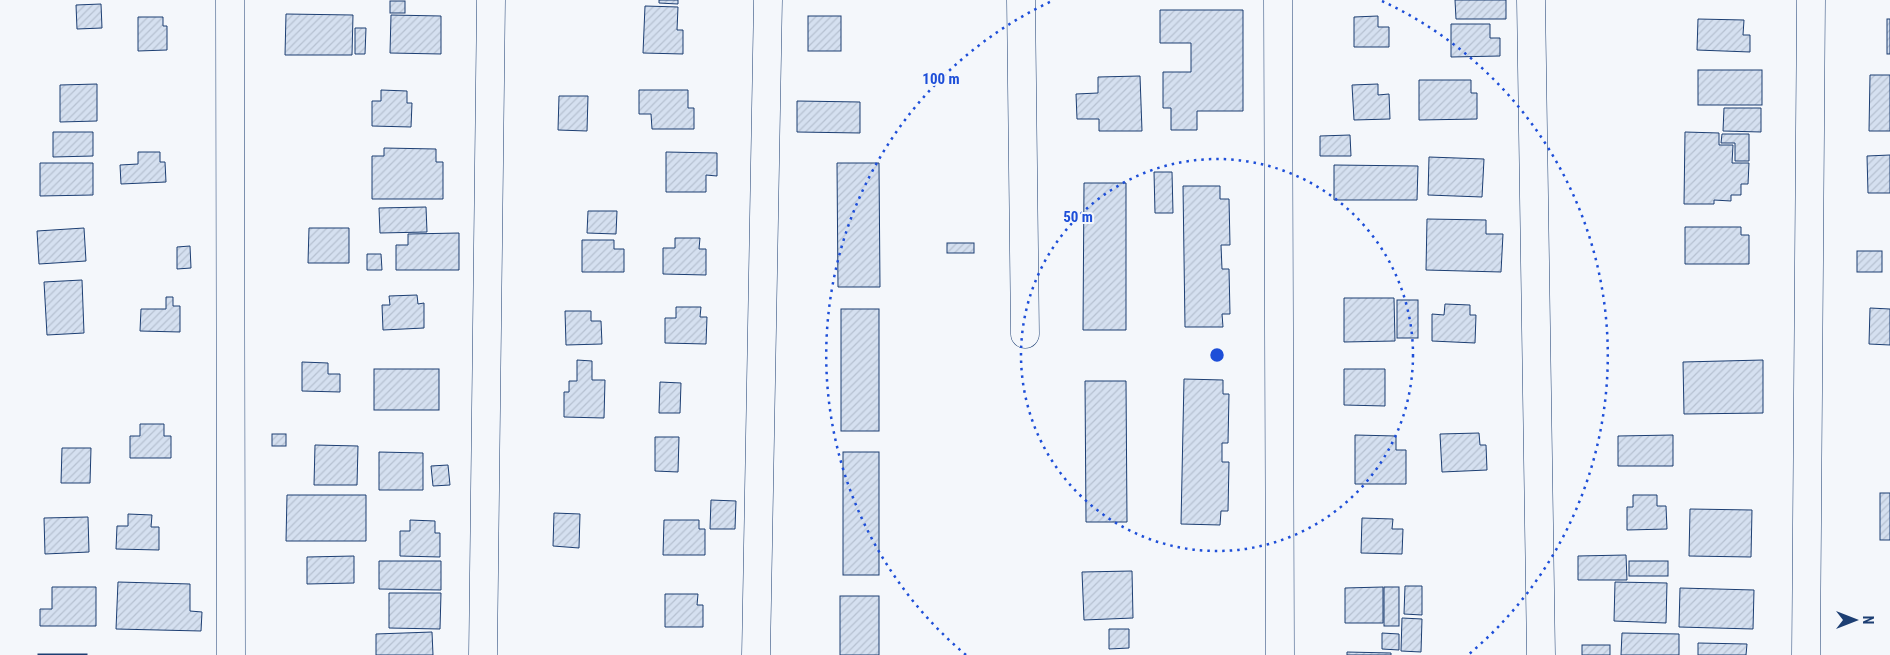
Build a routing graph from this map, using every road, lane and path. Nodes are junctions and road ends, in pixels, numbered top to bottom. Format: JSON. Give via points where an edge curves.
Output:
{"nodes":[{"id":1,"x":230,"y":0,"type":"edge"},
{"id":2,"x":491,"y":0,"type":"edge"},
{"id":3,"x":768,"y":0,"type":"edge"},
{"id":4,"x":1021,"y":0,"type":"edge"},
{"id":5,"x":1278,"y":0,"type":"edge"},
{"id":6,"x":1530,"y":0,"type":"edge"},
{"id":7,"x":1811,"y":0,"type":"edge"},
{"id":8,"x":1026,"y":334,"type":"dead end"},
{"id":9,"x":231,"y":655,"type":"edge"},
{"id":10,"x":484,"y":655,"type":"edge"},
{"id":11,"x":756,"y":655,"type":"edge"},
{"id":12,"x":1280,"y":655,"type":"edge"},
{"id":13,"x":1541,"y":655,"type":"edge"},
{"id":14,"x":1806,"y":655,"type":"edge"}],
"edges":[{"from":1,"to":9,"type":"street"},
{"from":2,"to":10,"type":"street"},
{"from":3,"to":11,"type":"street"},
{"from":4,"to":8,"type":"street"},
{"from":5,"to":12,"type":"street"},
{"from":6,"to":13,"type":"street"},
{"from":7,"to":14,"type":"street"}]}
